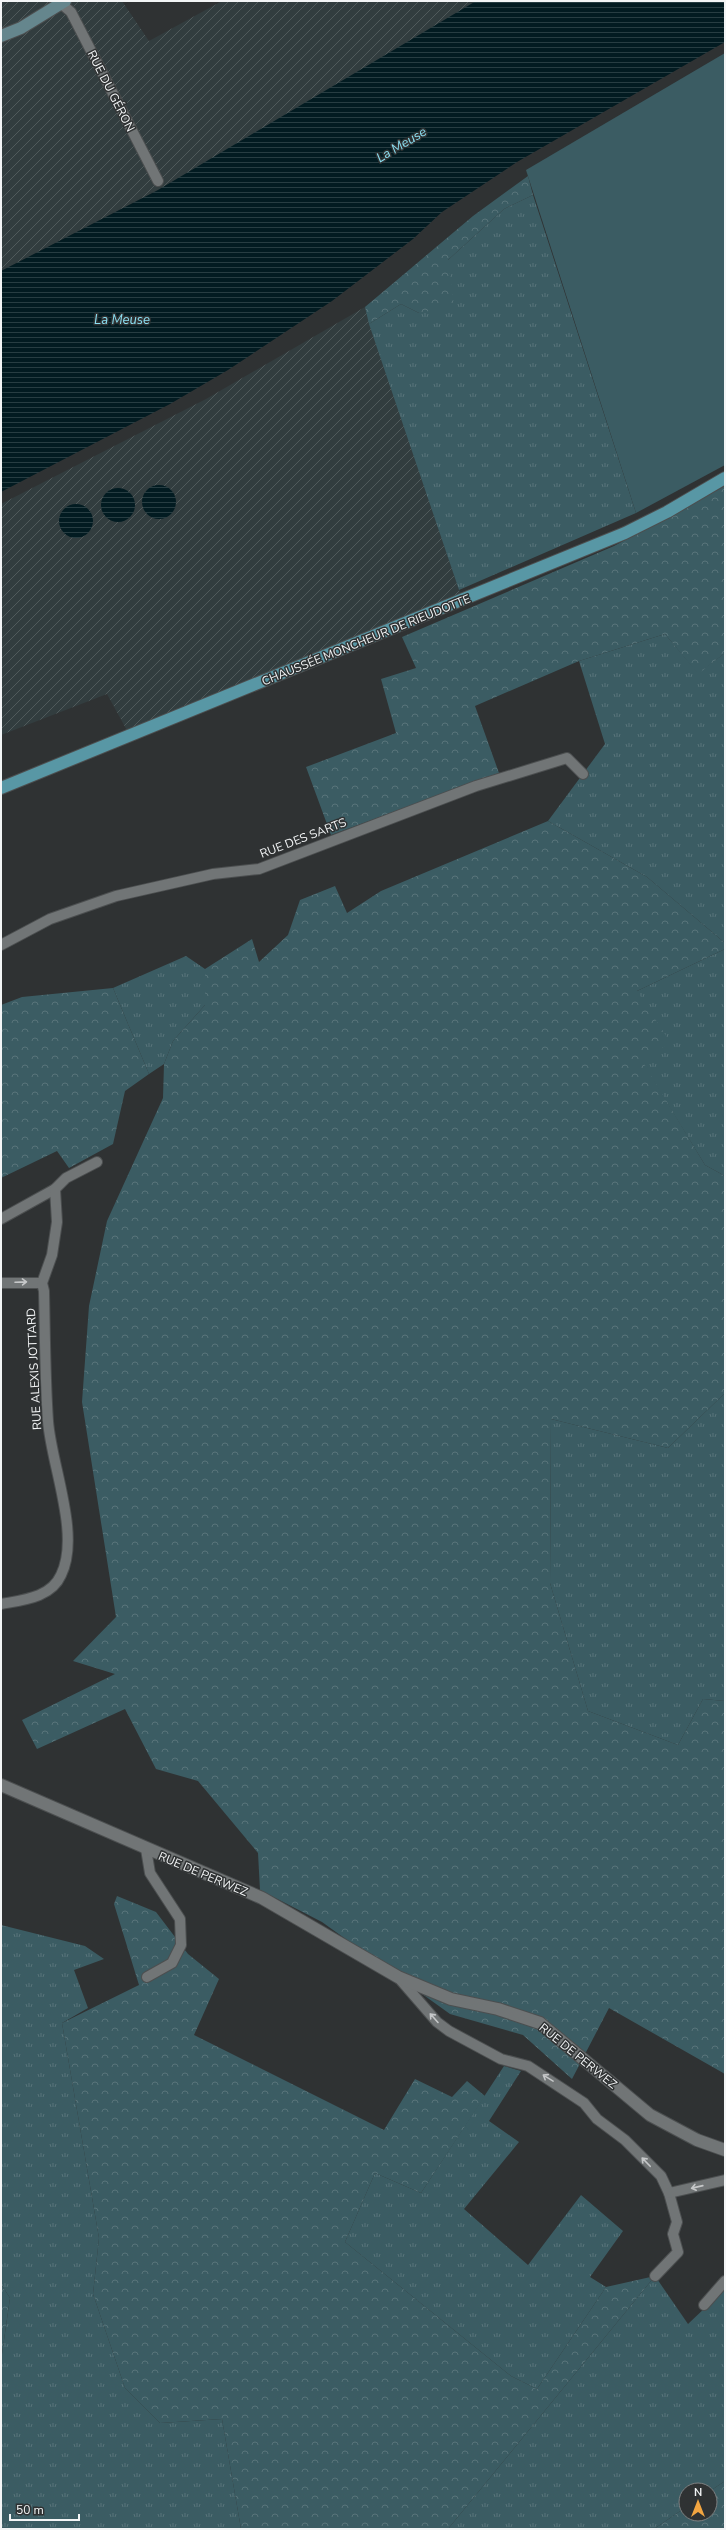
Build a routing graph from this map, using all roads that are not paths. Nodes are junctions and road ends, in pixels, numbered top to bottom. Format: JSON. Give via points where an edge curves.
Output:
{"nodes":[{"id":1,"x":61,"y":2,"type":"edge"},
{"id":2,"x":1,"y":36,"type":"edge"},
{"id":3,"x":158,"y":181,"type":"dead end"},
{"id":4,"x":725,"y":478,"type":"edge"},
{"id":5,"x":583,"y":774,"type":"dead end"},
{"id":6,"x":1,"y":788,"type":"edge"},
{"id":7,"x":1,"y":945,"type":"edge"},
{"id":8,"x":97,"y":1162,"type":"dead end"},
{"id":9,"x":55,"y":1189,"type":"junction"},
{"id":10,"x":1,"y":1219,"type":"edge"},
{"id":11,"x":1,"y":1283,"type":"edge"},
{"id":12,"x":42,"y":1283,"type":"junction"},
{"id":13,"x":1,"y":1604,"type":"edge"},
{"id":14,"x":1,"y":1785,"type":"edge"},
{"id":15,"x":146,"y":1849,"type":"junction"},
{"id":16,"x":146,"y":1977,"type":"dead end"},
{"id":17,"x":398,"y":1977,"type":"junction"},
{"id":18,"x":725,"y":2150,"type":"edge"},
{"id":19,"x":725,"y":2180,"type":"edge"},
{"id":20,"x":669,"y":2193,"type":"junction"},
{"id":21,"x":655,"y":2276,"type":"dead end"},
{"id":22,"x":725,"y":2281,"type":"edge"},
{"id":23,"x":704,"y":2305,"type":"dead end"}],
"edges":[{"from":1,"to":2,"type":"main road","name":"RUE DU GÉRON","via":[[21,28]]},
{"from":1,"to":3,"type":"street","name":"RUE DU GÉRON","via":[[71,12]]},
{"from":4,"to":6,"type":"main road","name":"CHAUSSÉE MONCHEUR DE RIEUDOTTE","via":[[668,512],[625,533]]},
{"from":5,"to":7,"type":"street","name":"RUE DES SARTS","via":[[567,758],[476,786],[259,869],[213,874],[116,896],[50,918]]},
{"from":8,"to":9,"type":"street","via":[[66,1178]]},
{"from":9,"to":10,"type":"street"},
{"from":9,"to":12,"type":"street","name":"RUE ALEXIS JOTTARD","via":[[57,1222],[52,1255]]},
{"from":11,"to":12,"type":"street","one_way":true},
{"from":12,"to":13,"type":"street","name":"RUE ALEXIS JOTTARD","via":[[48,1422],[64,1510],[68,1557],[61,1576],[50,1589],[33,1598]]},
{"from":14,"to":15,"type":"street","name":"RUE DE PERWEZ"},
{"from":15,"to":16,"type":"street","via":[[150,1873],[180,1919],[181,1945],[172,1963]]},
{"from":15,"to":17,"type":"street","name":"RUE DE PERWEZ","via":[[262,1898]]},
{"from":17,"to":18,"type":"street","name":"RUE DE PERWEZ","via":[[451,1999],[498,2008],[540,2023],[650,2115],[697,2140]]},
{"from":20,"to":17,"type":"street","name":"RUE DE PERWEZ","one_way":true,"via":[[661,2176],[625,2140],[596,2119],[584,2103],[528,2066],[501,2059],[449,2031],[437,2022]]},
{"from":19,"to":20,"type":"street","one_way":true},
{"from":20,"to":21,"type":"street","name":"RUE DE PERWEZ","via":[[677,2222],[673,2234],[678,2252]]},
{"from":22,"to":23,"type":"street"}]}
